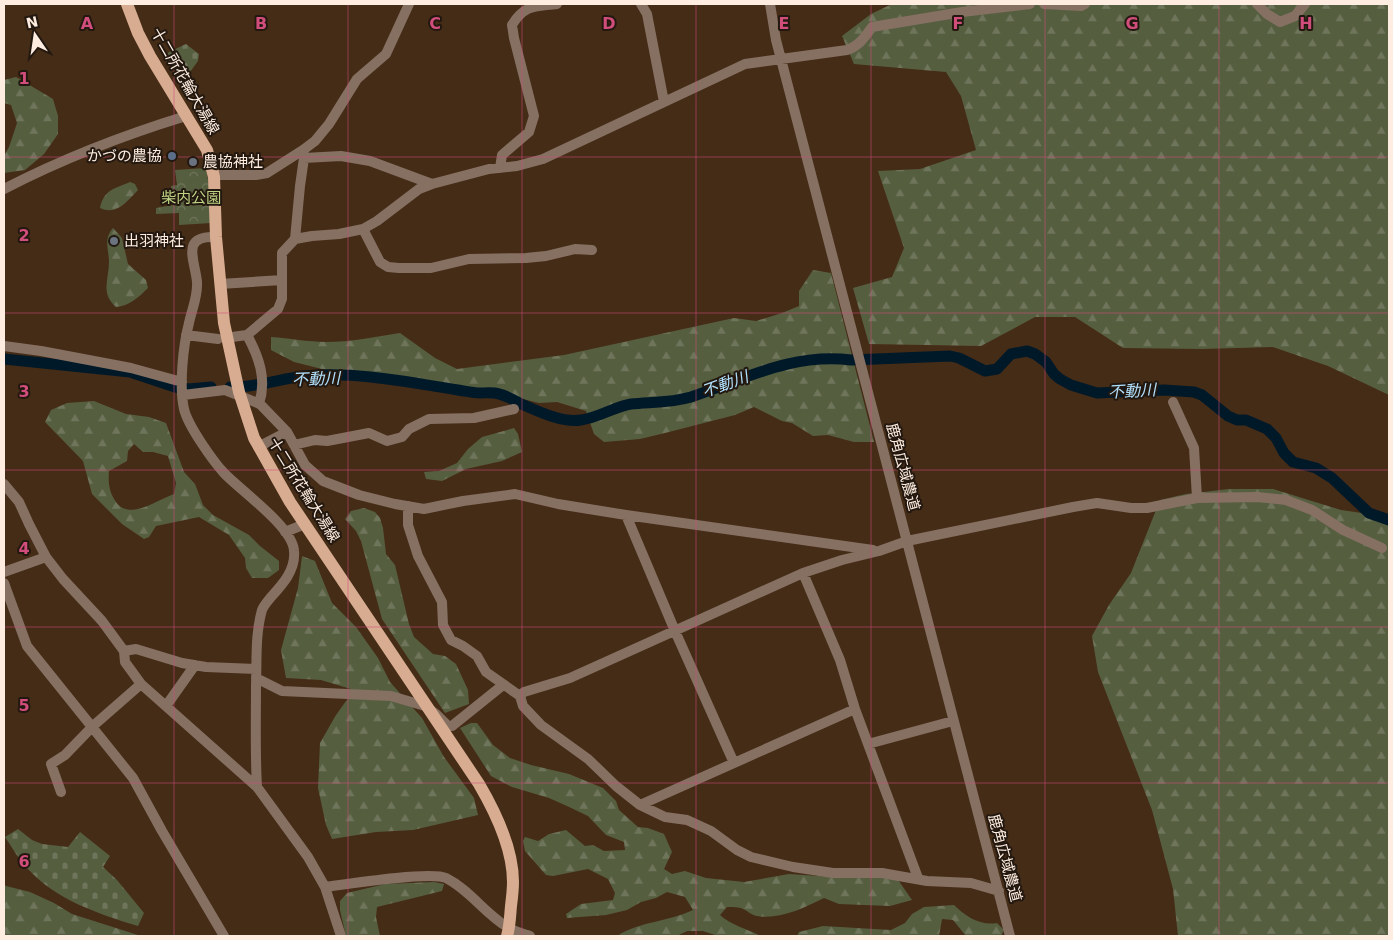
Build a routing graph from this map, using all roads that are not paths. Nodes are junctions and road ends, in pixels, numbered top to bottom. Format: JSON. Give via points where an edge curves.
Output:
{"nodes":[{"id":1,"x":127,"y":4,"type":"edge"},
{"id":2,"x":409,"y":4,"type":"edge"},
{"id":3,"x":557,"y":4,"type":"edge"},
{"id":4,"x":641,"y":4,"type":"edge"},
{"id":5,"x":770,"y":4,"type":"edge"},
{"id":6,"x":1030,"y":4,"type":"edge"},
{"id":7,"x":1044,"y":4,"type":"edge"},
{"id":8,"x":1085,"y":4,"type":"edge"},
{"id":9,"x":1258,"y":4,"type":"edge"},
{"id":10,"x":1305,"y":4,"type":"edge"},
{"id":11,"x":536,"y":5,"type":"edge"},
{"id":12,"x":781,"y":60,"type":"junction"},
{"id":13,"x":664,"y":102,"type":"junction"},
{"id":14,"x":186,"y":116,"type":"junction"},
{"id":15,"x":304,"y":154,"type":"junction"},
{"id":16,"x":500,"y":168,"type":"junction"},
{"id":17,"x":214,"y":175,"type":"junction"},
{"id":18,"x":432,"y":184,"type":"junction"},
{"id":19,"x":4,"y":189,"type":"edge"},
{"id":20,"x":363,"y":229,"type":"junction"},
{"id":21,"x":216,"y":236,"type":"junction"},
{"id":22,"x":295,"y":239,"type":"junction"},
{"id":23,"x":592,"y":250,"type":"dead end"},
{"id":24,"x":282,"y":280,"type":"junction"},
{"id":25,"x":220,"y":284,"type":"junction"},
{"id":26,"x":186,"y":335,"type":"junction"},
{"id":27,"x":247,"y":335,"type":"junction"},
{"id":28,"x":218,"y":339,"type":"dead end"},
{"id":29,"x":230,"y":342,"type":"junction"},
{"id":30,"x":4,"y":346,"type":"edge"},
{"id":31,"x":183,"y":388,"type":"junction"},
{"id":32,"x":1173,"y":402,"type":"dead end"},
{"id":33,"x":259,"y":404,"type":"junction"},
{"id":34,"x":514,"y":409,"type":"dead end"},
{"id":35,"x":287,"y":432,"type":"junction"},
{"id":36,"x":294,"y":445,"type":"junction"},
{"id":37,"x":258,"y":446,"type":"junction"},
{"id":38,"x":4,"y":484,"type":"edge"},
{"id":39,"x":1197,"y":498,"type":"junction"},
{"id":40,"x":408,"y":506,"type":"junction"},
{"id":41,"x":626,"y":515,"type":"junction"},
{"id":42,"x":305,"y":524,"type":"junction"},
{"id":43,"x":285,"y":532,"type":"junction"},
{"id":44,"x":907,"y":542,"type":"junction"},
{"id":45,"x":1382,"y":548,"type":"dead end"},
{"id":46,"x":879,"y":551,"type":"junction"},
{"id":47,"x":46,"y":557,"type":"junction"},
{"id":48,"x":4,"y":572,"type":"edge"},
{"id":49,"x":803,"y":573,"type":"junction"},
{"id":50,"x":4,"y":583,"type":"edge"},
{"id":51,"x":675,"y":631,"type":"junction"},
{"id":52,"x":124,"y":651,"type":"junction"},
{"id":53,"x":195,"y":665,"type":"junction"},
{"id":54,"x":256,"y":674,"type":"junction"},
{"id":55,"x":141,"y":684,"type":"junction"},
{"id":56,"x":503,"y":685,"type":"junction"},
{"id":57,"x":520,"y":696,"type":"junction"},
{"id":58,"x":166,"y":706,"type":"junction"},
{"id":59,"x":428,"y":709,"type":"junction"},
{"id":60,"x":855,"y":709,"type":"junction"},
{"id":61,"x":953,"y":721,"type":"junction"},
{"id":62,"x":93,"y":726,"type":"junction"},
{"id":63,"x":868,"y":744,"type":"junction"},
{"id":64,"x":734,"y":763,"type":"junction"},
{"id":65,"x":257,"y":787,"type":"junction"},
{"id":66,"x":61,"y":792,"type":"dead end"},
{"id":67,"x":640,"y":805,"type":"junction"},
{"id":68,"x":918,"y":878,"type":"junction"},
{"id":69,"x":325,"y":887,"type":"junction"},
{"id":70,"x":999,"y":891,"type":"junction"},
{"id":71,"x":508,"y":932,"type":"edge"},
{"id":72,"x":224,"y":936,"type":"edge"},
{"id":73,"x":341,"y":936,"type":"edge"},
{"id":74,"x":530,"y":936,"type":"edge"},
{"id":75,"x":1010,"y":936,"type":"edge"}],
"edges":[{"from":1,"to":14,"type":"main road","name":"十二所花輪大湯線","via":[[150,56]]},
{"from":2,"to":15,"type":"street","via":[[386,54],[356,80],[330,124]]},
{"from":3,"to":11,"type":"street"},
{"from":4,"to":13,"type":"street","via":[[647,14]]},
{"from":5,"to":12,"type":"street","name":"鹿角広域農道"},
{"from":6,"to":12,"type":"street","via":[[872,27],[854,48]]},
{"from":7,"to":8,"type":"street"},
{"from":9,"to":10,"type":"street","via":[[1280,22],[1295,16]]},
{"from":11,"to":16,"type":"street","via":[[520,12],[512,25],[534,116],[529,132],[502,155]]},
{"from":12,"to":13,"type":"street","via":[[745,64]]},
{"from":12,"to":44,"type":"street","name":"鹿角広域農道"},
{"from":13,"to":16,"type":"street","via":[[543,159]]},
{"from":14,"to":17,"type":"main road","name":"十二所花輪大湯線","via":[[207,150]]},
{"from":14,"to":19,"type":"street","via":[[49,166]]},
{"from":15,"to":17,"type":"street","via":[[256,175]]},
{"from":15,"to":18,"type":"street","via":[[370,161]]},
{"from":15,"to":22,"type":"street"},
{"from":16,"to":18,"type":"street"},
{"from":17,"to":21,"type":"main road","name":"十二所花輪大湯線"},
{"from":18,"to":20,"type":"street","via":[[419,189]]},
{"from":20,"to":22,"type":"street"},
{"from":20,"to":23,"type":"street","via":[[380,262],[388,267],[431,268],[469,259],[526,258]]},
{"from":21,"to":25,"type":"main road","name":"十二所花輪大湯線"},
{"from":21,"to":26,"type":"street","via":[[200,238],[192,248],[197,294]]},
{"from":22,"to":24,"type":"street","via":[[282,253]]},
{"from":24,"to":25,"type":"street"},
{"from":24,"to":27,"type":"street","via":[[282,299],[278,309]]},
{"from":25,"to":29,"type":"main road","name":"十二所花輪大湯線","via":[[224,323]]},
{"from":26,"to":28,"type":"street"},
{"from":26,"to":31,"type":"street"},
{"from":27,"to":29,"type":"street"},
{"from":27,"to":33,"type":"street","via":[[260,362]]},
{"from":29,"to":37,"type":"main road","name":"十二所花輪大湯線","via":[[245,412]]},
{"from":30,"to":31,"type":"street","via":[[131,368]]},
{"from":31,"to":33,"type":"street","via":[[224,390]]},
{"from":31,"to":43,"type":"street","via":[[184,410],[210,455],[224,473]]},
{"from":32,"to":39,"type":"street","via":[[1194,448]]},
{"from":33,"to":35,"type":"street"},
{"from":34,"to":36,"type":"street","via":[[474,418],[429,419],[409,429],[402,437],[387,441],[369,433]]},
{"from":35,"to":36,"type":"street"},
{"from":35,"to":37,"type":"street"},
{"from":36,"to":40,"type":"street","via":[[305,465],[323,481],[359,495]]},
{"from":37,"to":42,"type":"main road","name":"十二所花輪大湯線"},
{"from":38,"to":47,"type":"street","via":[[20,502]]},
{"from":39,"to":44,"type":"street","via":[[1147,508],[1097,503]]},
{"from":39,"to":45,"type":"street","via":[[1286,500],[1312,510],[1343,530]]},
{"from":40,"to":41,"type":"street","via":[[424,510],[515,494]]},
{"from":40,"to":56,"type":"street","via":[[408,525],[418,556],[442,602],[443,625],[451,640],[477,656],[486,672]]},
{"from":41,"to":46,"type":"street"},
{"from":41,"to":51,"type":"street"},
{"from":42,"to":43,"type":"street"},
{"from":42,"to":59,"type":"main road","name":"十二所花輪大湯線"},
{"from":43,"to":54,"type":"street","via":[[295,552],[287,578],[263,607],[256,638]]},
{"from":44,"to":46,"type":"street"},
{"from":44,"to":61,"type":"street","name":"鹿角広域農道"},
{"from":46,"to":49,"type":"street"},
{"from":47,"to":48,"type":"street"},
{"from":47,"to":52,"type":"street"},
{"from":49,"to":51,"type":"street"},
{"from":49,"to":60,"type":"street","via":[[840,660]]},
{"from":50,"to":62,"type":"street","via":[[27,646]]},
{"from":51,"to":57,"type":"street","via":[[570,678]]},
{"from":51,"to":64,"type":"street"},
{"from":52,"to":53,"type":"street","via":[[136,649]]},
{"from":52,"to":55,"type":"street","via":[[125,662]]},
{"from":53,"to":54,"type":"street"},
{"from":53,"to":58,"type":"street"},
{"from":54,"to":59,"type":"street","via":[[282,691],[391,696]]},
{"from":54,"to":65,"type":"street"},
{"from":55,"to":58,"type":"street"},
{"from":55,"to":62,"type":"street"},
{"from":56,"to":57,"type":"street"},
{"from":56,"to":59,"type":"street","via":[[452,726]]},
{"from":57,"to":67,"type":"street","via":[[523,706],[541,725],[588,759]]},
{"from":58,"to":65,"type":"street"},
{"from":59,"to":71,"type":"main road","name":"十二所花輪大湯線","via":[[479,784],[500,826],[513,882]]},
{"from":60,"to":63,"type":"street"},
{"from":60,"to":64,"type":"street"},
{"from":61,"to":63,"type":"street"},
{"from":61,"to":70,"type":"street","name":"鹿角広域農道"},
{"from":62,"to":66,"type":"street","via":[[65,755],[51,764]]},
{"from":62,"to":72,"type":"street","via":[[133,778]]},
{"from":63,"to":68,"type":"street"},
{"from":64,"to":67,"type":"street"},
{"from":65,"to":69,"type":"street","via":[[308,857]]},
{"from":67,"to":68,"type":"street","via":[[665,817],[687,820],[711,831],[751,857],[833,873],[882,873]]},
{"from":68,"to":70,"type":"street","via":[[971,882]]},
{"from":69,"to":71,"type":"street","via":[[411,877],[445,878]]},
{"from":69,"to":73,"type":"street"},
{"from":70,"to":75,"type":"street","name":"鹿角広域農道"},
{"from":71,"to":74,"type":"street"}]}
